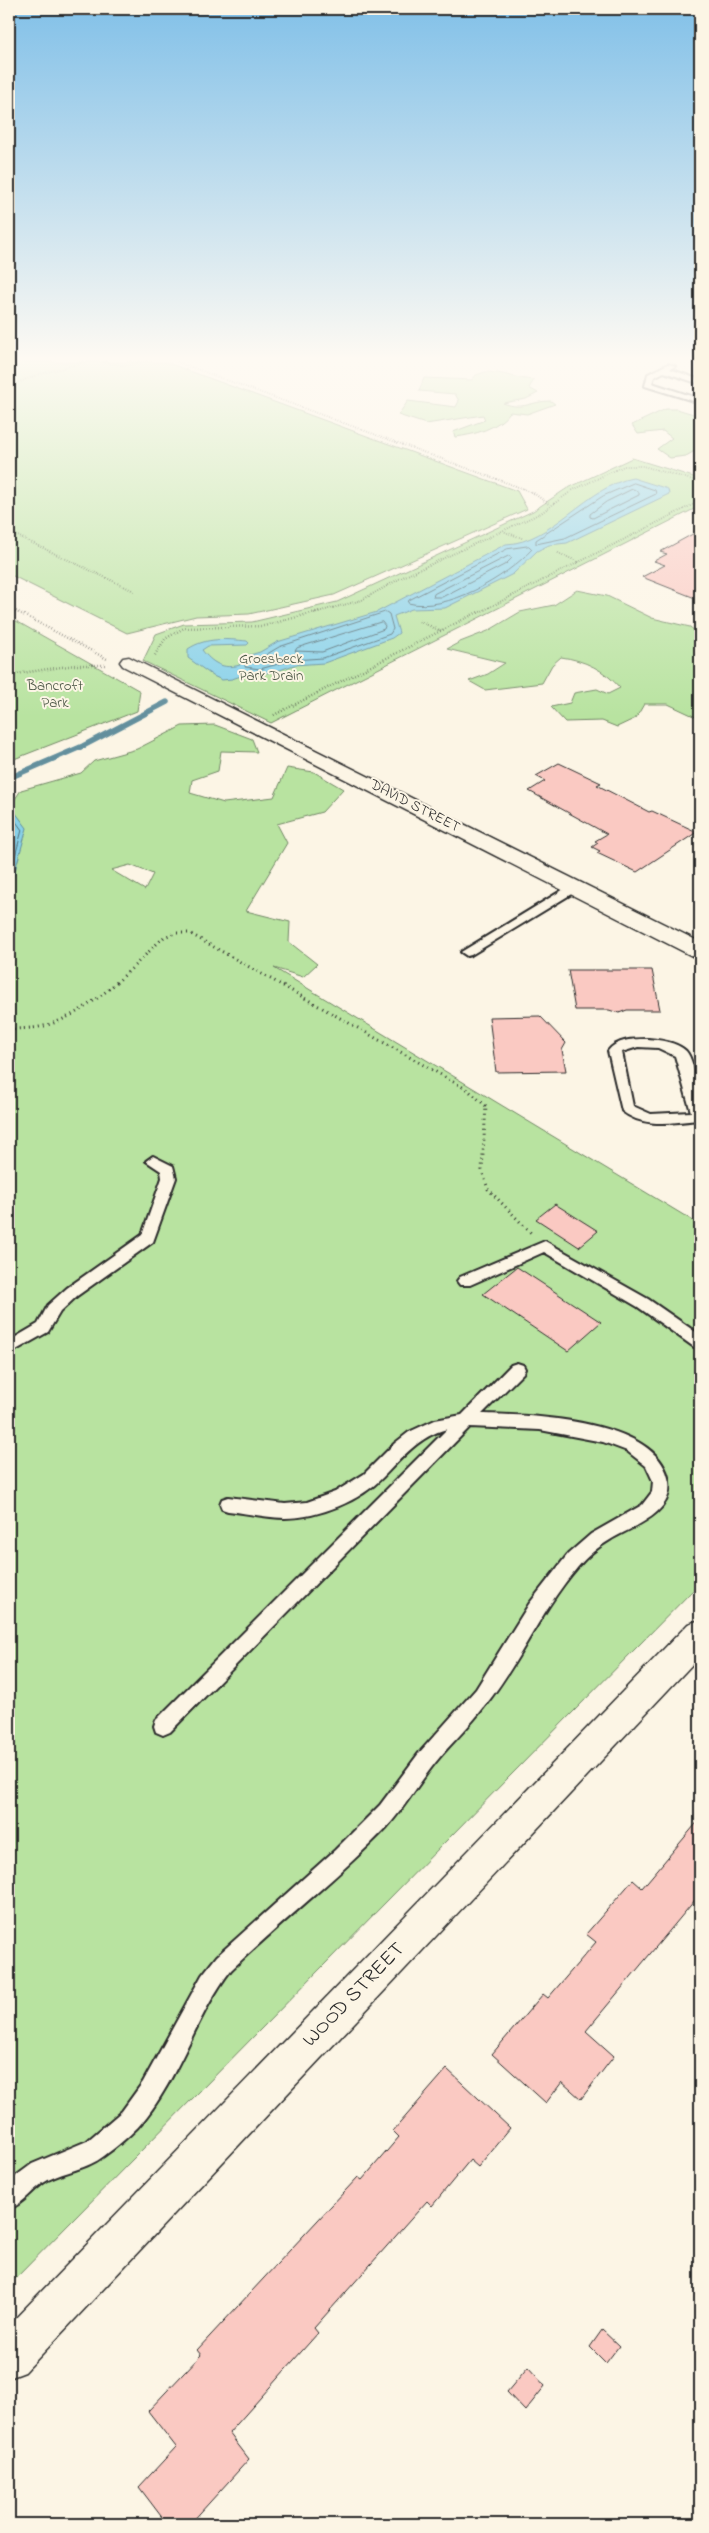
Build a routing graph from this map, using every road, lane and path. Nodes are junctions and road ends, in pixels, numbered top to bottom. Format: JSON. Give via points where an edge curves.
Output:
{"nodes":[{"id":1,"x":500,"y":480,"type":"edge"},
{"id":2,"x":593,"y":480,"type":"edge"},
{"id":3,"x":700,"y":501,"type":"edge"},
{"id":4,"x":550,"y":505,"type":"junction"},
{"id":5,"x":504,"y":531,"type":"junction"},
{"id":6,"x":9,"y":532,"type":"edge"},
{"id":7,"x":522,"y":538,"type":"dead end"},
{"id":8,"x":558,"y":553,"type":"dead end"},
{"id":9,"x":580,"y":562,"type":"junction"},
{"id":10,"x":134,"y":591,"type":"dead end"},
{"id":11,"x":9,"y":608,"type":"edge"},
{"id":12,"x":419,"y":621,"type":"dead end"},
{"id":13,"x":442,"y":632,"type":"junction"},
{"id":14,"x":129,"y":664,"type":"junction"},
{"id":15,"x":95,"y":666,"type":"dead end"},
{"id":16,"x":9,"y":675,"type":"edge"},
{"id":17,"x":256,"y":724,"type":"junction"},
{"id":18,"x":574,"y":887,"type":"junction"},
{"id":19,"x":700,"y":951,"type":"edge"},
{"id":20,"x":467,"y":952,"type":"dead end"},
{"id":21,"x":9,"y":1030,"type":"edge"},
{"id":22,"x":699,"y":1116,"type":"edge"},
{"id":23,"x":152,"y":1161,"type":"dead end"},
{"id":24,"x":545,"y":1246,"type":"junction"},
{"id":25,"x":465,"y":1281,"type":"dead end"},
{"id":26,"x":700,"y":1343,"type":"edge"},
{"id":27,"x":9,"y":1348,"type":"edge"},
{"id":28,"x":517,"y":1368,"type":"dead end"},
{"id":29,"x":465,"y":1421,"type":"junction"},
{"id":30,"x":228,"y":1504,"type":"dead end"},
{"id":31,"x":700,"y":1634,"type":"edge"},
{"id":32,"x":163,"y":1726,"type":"dead end"},
{"id":33,"x":9,"y":2198,"type":"edge"},
{"id":34,"x":9,"y":2356,"type":"edge"}],
"edges":[{"from":1,"to":4,"type":"path","via":[[532,492]]},
{"from":2,"to":4,"type":"path"},
{"from":3,"to":9,"type":"path"},
{"from":4,"to":5,"type":"path","via":[[541,513]]},
{"from":5,"to":7,"type":"path"},
{"from":5,"to":14,"type":"path","via":[[401,578],[362,600],[264,626],[184,628]]},
{"from":6,"to":10,"type":"path"},
{"from":8,"to":9,"type":"path"},
{"from":9,"to":13,"type":"path"},
{"from":11,"to":14,"type":"path"},
{"from":12,"to":13,"type":"path"},
{"from":13,"to":17,"type":"path"},
{"from":14,"to":17,"type":"street","name":"DAVID STREET"},
{"from":15,"to":16,"type":"path","via":[[48,668]]},
{"from":17,"to":18,"type":"street","name":"DAVID STREET"},
{"from":18,"to":19,"type":"street","name":"DAVID STREET"},
{"from":18,"to":20,"type":"lane"},
{"from":21,"to":24,"type":"path","via":[[46,1026],[76,1013],[104,993],[164,937],[189,933],[468,1090],[486,1106],[482,1170],[488,1190]]},
{"from":22,"to":22,"type":"lane","via":[[643,1118],[632,1114],[627,1108],[615,1051],[626,1044],[675,1047],[681,1054]]},
{"from":23,"to":27,"type":"lane","via":[[168,1169],[169,1178],[148,1238],[60,1302],[43,1328]]},
{"from":24,"to":25,"type":"lane"},
{"from":24,"to":26,"type":"lane","via":[[643,1304]]},
{"from":28,"to":29,"type":"lane"},
{"from":29,"to":30,"type":"lane","via":[[448,1422],[419,1435],[396,1452],[371,1478],[337,1498],[285,1511]]},
{"from":29,"to":32,"type":"lane"},
{"from":29,"to":33,"type":"lane","via":[[550,1424],[616,1439],[652,1460],[661,1479],[661,1492],[651,1508],[596,1539],[572,1561],[550,1586],[480,1698],[434,1750],[382,1819],[224,1963],[209,1982],[151,2090],[130,2119],[95,2149],[40,2172]]},
{"from":31,"to":34,"type":"street","name":"WOOD STREET"}]}
